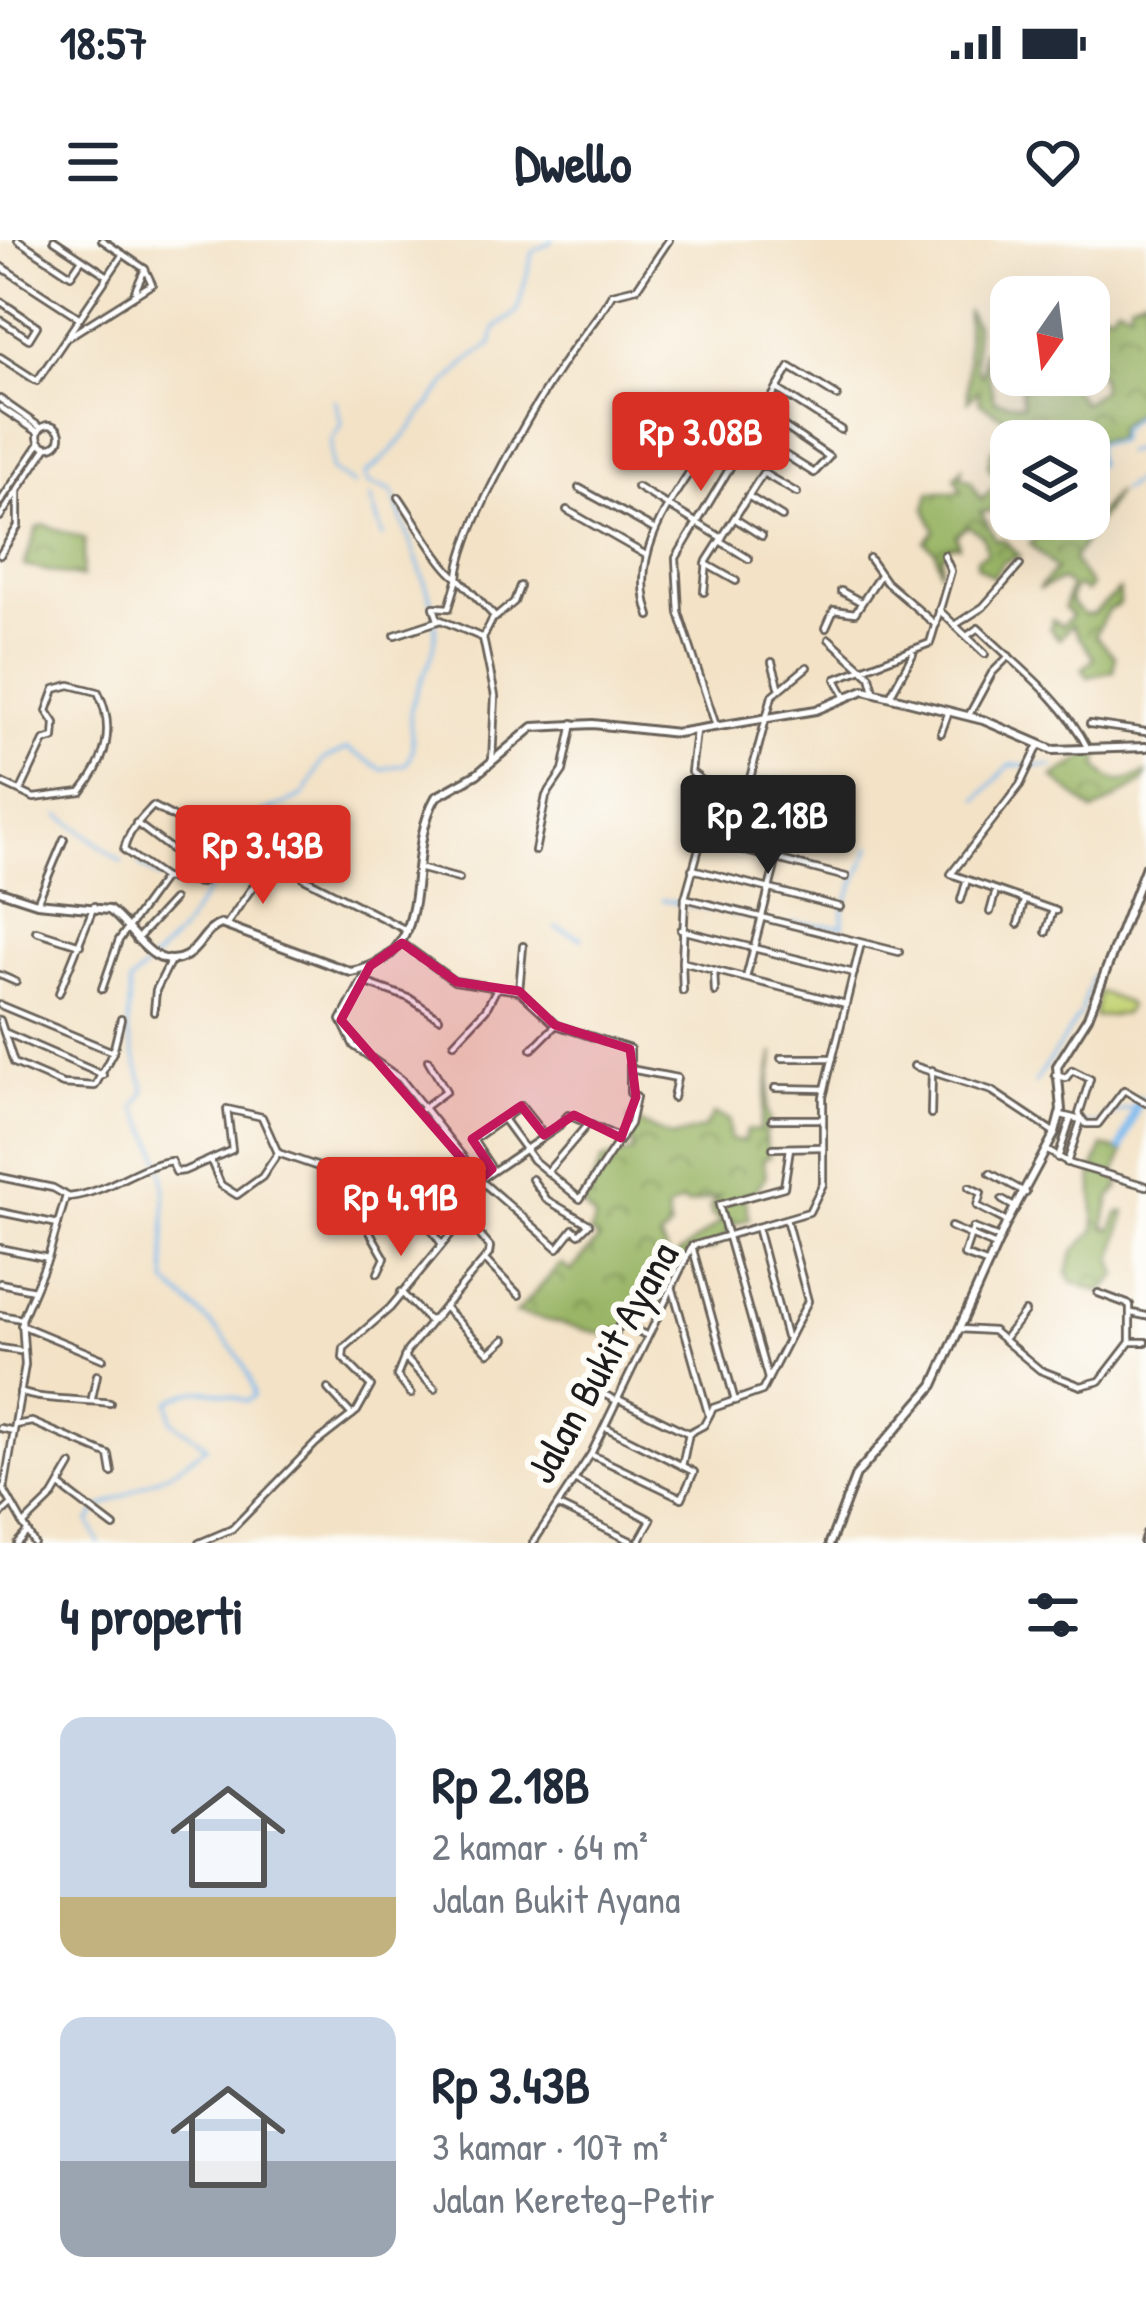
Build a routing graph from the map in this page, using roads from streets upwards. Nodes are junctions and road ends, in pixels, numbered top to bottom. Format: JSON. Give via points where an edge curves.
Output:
{"nodes":[{"id":1,"x":18,"y":240,"type":"edge"},
{"id":2,"x":54,"y":240,"type":"edge"},
{"id":3,"x":102,"y":240,"type":"edge"},
{"id":4,"x":669,"y":240,"type":"edge"},
{"id":5,"x":123,"y":254,"type":"junction"},
{"id":6,"x":82,"y":259,"type":"junction"},
{"id":7,"x":0,"y":266,"type":"edge"},
{"id":8,"x":145,"y":269,"type":"junction"},
{"id":9,"x":108,"y":276,"type":"junction"},
{"id":10,"x":134,"y":293,"type":"junction"},
{"id":11,"x":95,"y":295,"type":"junction"},
{"id":12,"x":0,"y":301,"type":"edge"},
{"id":13,"x":111,"y":309,"type":"junction"},
{"id":14,"x":80,"y":318,"type":"junction"},
{"id":15,"x":0,"y":320,"type":"edge"},
{"id":16,"x":66,"y":338,"type":"junction"},
{"id":17,"x":0,"y":357,"type":"edge"},
{"id":18,"x":777,"y":389,"type":"junction"},
{"id":19,"x":837,"y":396,"type":"dead end"},
{"id":20,"x":0,"y":403,"type":"edge"},
{"id":21,"x":763,"y":412,"type":"junction"},
{"id":22,"x":39,"y":430,"type":"junction"},
{"id":23,"x":842,"y":430,"type":"dead end"},
{"id":24,"x":750,"y":434,"type":"junction"},
{"id":25,"x":713,"y":436,"type":"dead end"},
{"id":26,"x":43,"y":445,"type":"junction"},
{"id":27,"x":637,"y":487,"type":"dead end"},
{"id":28,"x":580,"y":488,"type":"dead end"},
{"id":29,"x":18,"y":490,"type":"junction"},
{"id":30,"x":796,"y":493,"type":"dead end"},
{"id":31,"x":748,"y":496,"type":"junction"},
{"id":32,"x":399,"y":497,"type":"dead end"},
{"id":33,"x":0,"y":502,"type":"edge"},
{"id":34,"x":669,"y":506,"type":"junction"},
{"id":35,"x":567,"y":510,"type":"dead end"},
{"id":36,"x":0,"y":517,"type":"edge"},
{"id":37,"x":782,"y":517,"type":"dead end"},
{"id":38,"x":735,"y":518,"type":"junction"},
{"id":39,"x":695,"y":522,"type":"junction"},
{"id":40,"x":655,"y":530,"type":"junction"},
{"id":41,"x":762,"y":536,"type":"dead end"},
{"id":42,"x":722,"y":540,"type":"junction"},
{"id":43,"x":0,"y":555,"type":"edge"},
{"id":44,"x":646,"y":555,"type":"junction"},
{"id":45,"x":944,"y":555,"type":"dead end"},
{"id":46,"x":869,"y":558,"type":"dead end"},
{"id":47,"x":749,"y":559,"type":"dead end"},
{"id":48,"x":706,"y":564,"type":"junction"},
{"id":49,"x":1020,"y":565,"type":"dead end"},
{"id":50,"x":880,"y":575,"type":"junction"},
{"id":51,"x":458,"y":578,"type":"junction"},
{"id":52,"x":736,"y":581,"type":"dead end"},
{"id":53,"x":520,"y":586,"type":"dead end"},
{"id":54,"x":841,"y":591,"type":"dead end"},
{"id":55,"x":704,"y":592,"type":"dead end"},
{"id":56,"x":861,"y":602,"type":"junction"},
{"id":57,"x":939,"y":610,"type":"junction"},
{"id":58,"x":650,"y":616,"type":"dead end"},
{"id":59,"x":494,"y":619,"type":"junction"},
{"id":60,"x":438,"y":620,"type":"junction"},
{"id":61,"x":936,"y":625,"type":"junction"},
{"id":62,"x":955,"y":625,"type":"junction"},
{"id":63,"x":826,"y":628,"type":"dead end"},
{"id":64,"x":395,"y":635,"type":"dead end"},
{"id":65,"x":967,"y":636,"type":"junction"},
{"id":66,"x":483,"y":638,"type":"junction"},
{"id":67,"x":829,"y":639,"type":"dead end"},
{"id":68,"x":914,"y":652,"type":"junction"},
{"id":69,"x":985,"y":654,"type":"dead end"},
{"id":70,"x":1010,"y":656,"type":"junction"},
{"id":71,"x":772,"y":662,"type":"dead end"},
{"id":72,"x":862,"y":667,"type":"junction"},
{"id":73,"x":807,"y":668,"type":"dead end"},
{"id":74,"x":779,"y":686,"type":"junction"},
{"id":75,"x":874,"y":692,"type":"junction"},
{"id":76,"x":845,"y":695,"type":"junction"},
{"id":77,"x":890,"y":696,"type":"junction"},
{"id":78,"x":950,"y":711,"type":"junction"},
{"id":79,"x":769,"y":714,"type":"junction"},
{"id":80,"x":968,"y":717,"type":"junction"},
{"id":81,"x":573,"y":723,"type":"junction"},
{"id":82,"x":1090,"y":724,"type":"dead end"},
{"id":83,"x":716,"y":726,"type":"junction"},
{"id":84,"x":696,"y":730,"type":"junction"},
{"id":85,"x":1146,"y":732,"type":"edge"},
{"id":86,"x":941,"y":733,"type":"dead end"},
{"id":87,"x":1039,"y":745,"type":"junction"},
{"id":88,"x":1087,"y":747,"type":"junction"},
{"id":89,"x":1146,"y":747,"type":"edge"},
{"id":90,"x":492,"y":762,"type":"junction"},
{"id":91,"x":0,"y":782,"type":"edge"},
{"id":92,"x":749,"y":782,"type":"dead end"},
{"id":93,"x":21,"y":790,"type":"junction"},
{"id":94,"x":181,"y":821,"type":"dead end"},
{"id":95,"x":136,"y":824,"type":"junction"},
{"id":96,"x":64,"y":838,"type":"dead end"},
{"id":97,"x":700,"y":839,"type":"junction"},
{"id":98,"x":536,"y":851,"type":"dead end"},
{"id":99,"x":776,"y":858,"type":"junction"},
{"id":100,"x":268,"y":865,"type":"dead end"},
{"id":101,"x":1146,"y":866,"type":"edge"},
{"id":102,"x":417,"y":868,"type":"junction"},
{"id":103,"x":692,"y":869,"type":"junction"},
{"id":104,"x":846,"y":877,"type":"dead end"},
{"id":105,"x":164,"y":878,"type":"junction"},
{"id":106,"x":304,"y":878,"type":"dead end"},
{"id":107,"x":459,"y":879,"type":"dead end"},
{"id":108,"x":966,"y":882,"type":"junction"},
{"id":109,"x":769,"y":888,"type":"junction"},
{"id":110,"x":0,"y":892,"type":"edge"},
{"id":111,"x":996,"y":892,"type":"junction"},
{"id":112,"x":685,"y":898,"type":"junction"},
{"id":113,"x":173,"y":900,"type":"dead end"},
{"id":114,"x":961,"y":900,"type":"dead end"},
{"id":115,"x":1024,"y":901,"type":"junction"},
{"id":116,"x":37,"y":903,"type":"junction"},
{"id":117,"x":94,"y":906,"type":"junction"},
{"id":118,"x":840,"y":907,"type":"dead end"},
{"id":119,"x":990,"y":912,"type":"dead end"},
{"id":120,"x":761,"y":918,"type":"junction"},
{"id":121,"x":1018,"y":924,"type":"dead end"},
{"id":122,"x":226,"y":926,"type":"junction"},
{"id":123,"x":128,"y":927,"type":"junction"},
{"id":124,"x":681,"y":930,"type":"junction"},
{"id":125,"x":36,"y":931,"type":"dead end"},
{"id":126,"x":408,"y":931,"type":"junction"},
{"id":127,"x":1046,"y":932,"type":"dead end"},
{"id":128,"x":136,"y":940,"type":"junction"},
{"id":129,"x":402,"y":943,"type":"junction"},
{"id":130,"x":861,"y":943,"type":"junction"},
{"id":131,"x":80,"y":945,"type":"junction"},
{"id":132,"x":523,"y":946,"type":"dead end"},
{"id":133,"x":754,"y":949,"type":"junction"},
{"id":134,"x":899,"y":952,"type":"dead end"},
{"id":135,"x":174,"y":959,"type":"junction"},
{"id":136,"x":682,"y":962,"type":"junction"},
{"id":137,"x":370,"y":966,"type":"junction"},
{"id":138,"x":714,"y":970,"type":"junction"},
{"id":139,"x":854,"y":974,"type":"junction"},
{"id":140,"x":0,"y":976,"type":"edge"},
{"id":141,"x":746,"y":978,"type":"junction"},
{"id":142,"x":16,"y":982,"type":"dead end"},
{"id":143,"x":364,"y":982,"type":"junction"},
{"id":144,"x":497,"y":988,"type":"junction"},
{"id":145,"x":102,"y":989,"type":"dead end"},
{"id":146,"x":683,"y":991,"type":"dead end"},
{"id":147,"x":519,"y":992,"type":"junction"},
{"id":148,"x":715,"y":992,"type":"dead end"},
{"id":149,"x":58,"y":993,"type":"dead end"},
{"id":150,"x":846,"y":1004,"type":"junction"},
{"id":151,"x":0,"y":1005,"type":"edge"},
{"id":152,"x":154,"y":1012,"type":"dead end"},
{"id":153,"x":440,"y":1018,"type":"dead end"},
{"id":154,"x":122,"y":1019,"type":"dead end"},
{"id":155,"x":0,"y":1020,"type":"edge"},
{"id":156,"x":556,"y":1025,"type":"junction"},
{"id":157,"x":4,"y":1032,"type":"junction"},
{"id":158,"x":454,"y":1042,"type":"dead end"},
{"id":159,"x":532,"y":1049,"type":"dead end"},
{"id":160,"x":113,"y":1052,"type":"junction"},
{"id":161,"x":781,"y":1058,"type":"dead end"},
{"id":162,"x":832,"y":1058,"type":"junction"},
{"id":163,"x":428,"y":1060,"type":"dead end"},
{"id":164,"x":914,"y":1066,"type":"dead end"},
{"id":165,"x":630,"y":1069,"type":"junction"},
{"id":166,"x":932,"y":1070,"type":"junction"},
{"id":167,"x":103,"y":1075,"type":"junction"},
{"id":168,"x":1055,"y":1075,"type":"junction"},
{"id":169,"x":776,"y":1088,"type":"dead end"},
{"id":170,"x":825,"y":1089,"type":"junction"},
{"id":171,"x":673,"y":1098,"type":"dead end"},
{"id":172,"x":1146,"y":1103,"type":"edge"},
{"id":173,"x":422,"y":1110,"type":"junction"},
{"id":174,"x":931,"y":1114,"type":"dead end"},
{"id":175,"x":1061,"y":1114,"type":"junction"},
{"id":176,"x":1072,"y":1118,"type":"junction"},
{"id":177,"x":502,"y":1119,"type":"junction"},
{"id":178,"x":772,"y":1119,"type":"dead end"},
{"id":179,"x":823,"y":1119,"type":"junction"},
{"id":180,"x":1081,"y":1120,"type":"junction"},
{"id":181,"x":587,"y":1125,"type":"junction"},
{"id":182,"x":1055,"y":1132,"type":"junction"},
{"id":183,"x":544,"y":1135,"type":"junction"},
{"id":184,"x":621,"y":1138,"type":"junction"},
{"id":185,"x":823,"y":1147,"type":"junction"},
{"id":186,"x":773,"y":1148,"type":"dead end"},
{"id":187,"x":790,"y":1148,"type":"junction"},
{"id":188,"x":1046,"y":1150,"type":"junction"},
{"id":189,"x":525,"y":1151,"type":"junction"},
{"id":190,"x":278,"y":1153,"type":"junction"},
{"id":191,"x":1058,"y":1158,"type":"junction"},
{"id":192,"x":211,"y":1161,"type":"junction"},
{"id":193,"x":1067,"y":1163,"type":"junction"},
{"id":194,"x":492,"y":1169,"type":"junction"},
{"id":195,"x":547,"y":1173,"type":"junction"},
{"id":196,"x":990,"y":1173,"type":"dead end"},
{"id":197,"x":0,"y":1177,"type":"edge"},
{"id":198,"x":532,"y":1179,"type":"dead end"},
{"id":199,"x":480,"y":1180,"type":"junction"},
{"id":200,"x":1146,"y":1186,"type":"edge"},
{"id":201,"x":968,"y":1187,"type":"dead end"},
{"id":202,"x":472,"y":1190,"type":"junction"},
{"id":203,"x":1026,"y":1193,"type":"junction"},
{"id":204,"x":66,"y":1196,"type":"junction"},
{"id":205,"x":410,"y":1197,"type":"dead end"},
{"id":206,"x":446,"y":1200,"type":"dead end"},
{"id":207,"x":1002,"y":1200,"type":"dead end"},
{"id":208,"x":1016,"y":1208,"type":"junction"},
{"id":209,"x":0,"y":1212,"type":"edge"},
{"id":210,"x":465,"y":1218,"type":"junction"},
{"id":211,"x":786,"y":1219,"type":"junction"},
{"id":212,"x":1006,"y":1222,"type":"junction"},
{"id":213,"x":58,"y":1224,"type":"junction"},
{"id":214,"x":757,"y":1227,"type":"junction"},
{"id":215,"x":950,"y":1227,"type":"dead end"},
{"id":216,"x":727,"y":1235,"type":"junction"},
{"id":217,"x":970,"y":1235,"type":"junction"},
{"id":218,"x":998,"y":1242,"type":"junction"},
{"id":219,"x":441,"y":1243,"type":"junction"},
{"id":220,"x":692,"y":1246,"type":"junction"},
{"id":221,"x":0,"y":1248,"type":"edge"},
{"id":222,"x":48,"y":1258,"type":"junction"},
{"id":223,"x":485,"y":1261,"type":"junction"},
{"id":224,"x":989,"y":1264,"type":"junction"},
{"id":225,"x":378,"y":1273,"type":"dead end"},
{"id":226,"x":0,"y":1283,"type":"edge"},
{"id":227,"x":672,"y":1286,"type":"junction"},
{"id":228,"x":34,"y":1290,"type":"junction"},
{"id":229,"x":401,"y":1292,"type":"junction"},
{"id":230,"x":1099,"y":1293,"type":"dead end"},
{"id":231,"x":518,"y":1295,"type":"dead end"},
{"id":232,"x":444,"y":1307,"type":"junction"},
{"id":233,"x":1025,"y":1312,"type":"dead end"},
{"id":234,"x":1132,"y":1313,"type":"junction"},
{"id":235,"x":0,"y":1315,"type":"edge"},
{"id":236,"x":1146,"y":1316,"type":"edge"},
{"id":237,"x":432,"y":1321,"type":"junction"},
{"id":238,"x":21,"y":1322,"type":"junction"},
{"id":239,"x":960,"y":1329,"type":"junction"},
{"id":240,"x":648,"y":1336,"type":"junction"},
{"id":241,"x":505,"y":1339,"type":"dead end"},
{"id":242,"x":1004,"y":1339,"type":"junction"},
{"id":243,"x":787,"y":1341,"type":"junction"},
{"id":244,"x":1130,"y":1342,"type":"junction"},
{"id":245,"x":1146,"y":1342,"type":"edge"},
{"id":246,"x":2,"y":1348,"type":"edge"},
{"id":247,"x":20,"y":1351,"type":"junction"},
{"id":248,"x":404,"y":1357,"type":"junction"},
{"id":249,"x":103,"y":1359,"type":"dead end"},
{"id":250,"x":0,"y":1364,"type":"edge"},
{"id":251,"x":98,"y":1375,"type":"dead end"},
{"id":252,"x":768,"y":1379,"type":"junction"},
{"id":253,"x":328,"y":1389,"type":"dead end"},
{"id":254,"x":435,"y":1389,"type":"dead end"},
{"id":255,"x":20,"y":1391,"type":"junction"},
{"id":256,"x":411,"y":1394,"type":"dead end"},
{"id":257,"x":92,"y":1400,"type":"junction"},
{"id":258,"x":618,"y":1400,"type":"junction"},
{"id":259,"x":735,"y":1401,"type":"junction"},
{"id":260,"x":110,"y":1403,"type":"dead end"},
{"id":261,"x":352,"y":1415,"type":"junction"},
{"id":262,"x":709,"y":1416,"type":"junction"},
{"id":263,"x":605,"y":1427,"type":"junction"},
{"id":264,"x":0,"y":1428,"type":"edge"},
{"id":265,"x":14,"y":1428,"type":"junction"},
{"id":266,"x":689,"y":1433,"type":"junction"},
{"id":267,"x":591,"y":1454,"type":"junction"},
{"id":268,"x":71,"y":1465,"type":"dead end"},
{"id":269,"x":682,"y":1466,"type":"junction"},
{"id":270,"x":112,"y":1473,"type":"dead end"},
{"id":271,"x":574,"y":1480,"type":"junction"},
{"id":272,"x":60,"y":1486,"type":"junction"},
{"id":273,"x":11,"y":1505,"type":"junction"},
{"id":274,"x":558,"y":1505,"type":"junction"},
{"id":275,"x":0,"y":1515,"type":"edge"},
{"id":276,"x":113,"y":1527,"type":"dead end"},
{"id":277,"x":25,"y":1528,"type":"junction"},
{"id":278,"x":1146,"y":1533,"type":"edge"},
{"id":279,"x":16,"y":1543,"type":"edge"},
{"id":280,"x":34,"y":1543,"type":"edge"},
{"id":281,"x":199,"y":1543,"type":"edge"},
{"id":282,"x":533,"y":1543,"type":"edge"},
{"id":283,"x":636,"y":1543,"type":"edge"},
{"id":284,"x":830,"y":1543,"type":"edge"},
{"id":285,"x":1143,"y":1543,"type":"edge"}],
"edges":[{"from":1,"to":6,"type":"street","via":[[71,275]]},
{"from":2,"to":6,"type":"street"},
{"from":3,"to":5,"type":"street"},
{"from":4,"to":51,"type":"street","via":[[637,287],[612,293],[565,361],[503,464]]},
{"from":5,"to":8,"type":"street"},
{"from":5,"to":9,"type":"street"},
{"from":6,"to":9,"type":"street"},
{"from":7,"to":14,"type":"street"},
{"from":8,"to":10,"type":"street"},
{"from":8,"to":10,"type":"street","via":[[152,284]]},
{"from":9,"to":11,"type":"street"},
{"from":10,"to":13,"type":"street"},
{"from":11,"to":13,"type":"street"},
{"from":11,"to":14,"type":"street"},
{"from":12,"to":15,"type":"street","via":[[38,326],[28,339]]},
{"from":13,"to":16,"type":"street"},
{"from":14,"to":16,"type":"street"},
{"from":16,"to":17,"type":"street","via":[[37,381]]},
{"from":18,"to":19,"type":"street","via":[[790,367]]},
{"from":18,"to":21,"type":"street"},
{"from":18,"to":23,"type":"street"},
{"from":20,"to":22,"type":"street"},
{"from":21,"to":24,"type":"street"},
{"from":21,"to":24,"type":"street","via":[[829,457],[814,473]]},
{"from":22,"to":26,"type":"street"},
{"from":22,"to":26,"type":"street","via":[[52,425],[60,433],[57,444]]},
{"from":24,"to":39,"type":"street"},
{"from":25,"to":34,"type":"street"},
{"from":26,"to":29,"type":"street"},
{"from":26,"to":33,"type":"street"},
{"from":27,"to":34,"type":"street"},
{"from":28,"to":40,"type":"street"},
{"from":29,"to":36,"type":"street"},
{"from":29,"to":43,"type":"street","via":[[18,526]]},
{"from":30,"to":31,"type":"street","via":[[763,473]]},
{"from":31,"to":37,"type":"street"},
{"from":31,"to":38,"type":"street"},
{"from":32,"to":51,"type":"street"},
{"from":34,"to":39,"type":"street"},
{"from":34,"to":40,"type":"street"},
{"from":35,"to":44,"type":"street"},
{"from":38,"to":41,"type":"street"},
{"from":38,"to":42,"type":"street"},
{"from":39,"to":42,"type":"street"},
{"from":39,"to":83,"type":"street","via":[[674,574]]},
{"from":40,"to":44,"type":"street"},
{"from":42,"to":47,"type":"street"},
{"from":42,"to":48,"type":"street"},
{"from":44,"to":58,"type":"street","via":[[642,586]]},
{"from":45,"to":57,"type":"street","via":[[951,571]]},
{"from":46,"to":50,"type":"street"},
{"from":48,"to":52,"type":"street"},
{"from":48,"to":55,"type":"street"},
{"from":49,"to":62,"type":"street"},
{"from":50,"to":56,"type":"street"},
{"from":50,"to":61,"type":"street"},
{"from":51,"to":59,"type":"street"},
{"from":51,"to":60,"type":"street","via":[[449,608],[434,607]]},
{"from":53,"to":59,"type":"street"},
{"from":54,"to":56,"type":"street"},
{"from":56,"to":63,"type":"street","via":[[853,615],[834,610]]},
{"from":57,"to":61,"type":"street"},
{"from":57,"to":62,"type":"street"},
{"from":59,"to":66,"type":"street"},
{"from":60,"to":64,"type":"street"},
{"from":60,"to":66,"type":"street"},
{"from":61,"to":68,"type":"street","via":[[930,643]]},
{"from":62,"to":65,"type":"street"},
{"from":65,"to":69,"type":"street"},
{"from":65,"to":70,"type":"street","via":[[978,628]]},
{"from":66,"to":90,"type":"street","via":[[495,696]]},
{"from":67,"to":72,"type":"street"},
{"from":68,"to":72,"type":"street"},
{"from":68,"to":77,"type":"street"},
{"from":70,"to":80,"type":"street"},
{"from":70,"to":88,"type":"street"},
{"from":71,"to":74,"type":"street"},
{"from":72,"to":75,"type":"street"},
{"from":72,"to":76,"type":"street","via":[[836,679]]},
{"from":73,"to":74,"type":"street"},
{"from":74,"to":79,"type":"street"},
{"from":75,"to":76,"type":"street"},
{"from":75,"to":77,"type":"street"},
{"from":76,"to":79,"type":"street","via":[[816,710]]},
{"from":77,"to":78,"type":"street"},
{"from":78,"to":80,"type":"street"},
{"from":78,"to":86,"type":"street"},
{"from":79,"to":83,"type":"street"},
{"from":79,"to":92,"type":"street"},
{"from":80,"to":87,"type":"street"},
{"from":81,"to":84,"type":"street"},
{"from":81,"to":90,"type":"street","via":[[529,728]]},
{"from":81,"to":98,"type":"street"},
{"from":82,"to":85,"type":"street"},
{"from":83,"to":84,"type":"street"},
{"from":84,"to":97,"type":"street","via":[[691,772],[716,791]]},
{"from":87,"to":88,"type":"street"},
{"from":87,"to":108,"type":"street","via":[[952,869]]},
{"from":88,"to":89,"type":"street"},
{"from":90,"to":102,"type":"street","via":[[436,797]]},
{"from":91,"to":93,"type":"street"},
{"from":93,"to":93,"type":"street","via":[[39,799],[85,788],[107,750],[98,692],[55,689],[47,712],[55,735],[44,741]]},
{"from":94,"to":95,"type":"street","via":[[157,805]]},
{"from":95,"to":105,"type":"street","via":[[126,852]]},
{"from":95,"to":105,"type":"street","via":[[172,850],[221,860],[202,883]]},
{"from":96,"to":116,"type":"street"},
{"from":97,"to":99,"type":"street"},
{"from":97,"to":103,"type":"street"},
{"from":99,"to":104,"type":"street"},
{"from":99,"to":109,"type":"street"},
{"from":100,"to":122,"type":"street"},
{"from":101,"to":168,"type":"street","via":[[1088,1017]]},
{"from":102,"to":107,"type":"street"},
{"from":102,"to":126,"type":"street"},
{"from":103,"to":109,"type":"street"},
{"from":103,"to":112,"type":"street"},
{"from":105,"to":123,"type":"street"},
{"from":106,"to":126,"type":"street"},
{"from":108,"to":111,"type":"street"},
{"from":108,"to":114,"type":"street"},
{"from":109,"to":118,"type":"street"},
{"from":109,"to":120,"type":"street"},
{"from":110,"to":116,"type":"street"},
{"from":111,"to":115,"type":"street"},
{"from":111,"to":119,"type":"street"},
{"from":112,"to":120,"type":"street"},
{"from":112,"to":124,"type":"street"},
{"from":113,"to":128,"type":"street"},
{"from":115,"to":121,"type":"street"},
{"from":115,"to":127,"type":"street","via":[[1054,910]]},
{"from":116,"to":117,"type":"street"},
{"from":117,"to":123,"type":"street"},
{"from":117,"to":131,"type":"street"},
{"from":120,"to":130,"type":"street"},
{"from":120,"to":133,"type":"street"},
{"from":122,"to":135,"type":"street","via":[[212,927],[192,952]]},
{"from":122,"to":137,"type":"street","via":[[333,970]]},
{"from":123,"to":128,"type":"street"},
{"from":123,"to":145,"type":"street"},
{"from":124,"to":133,"type":"street"},
{"from":124,"to":136,"type":"street"},
{"from":125,"to":131,"type":"street"},
{"from":126,"to":129,"type":"street"},
{"from":128,"to":135,"type":"street"},
{"from":129,"to":137,"type":"street"},
{"from":129,"to":144,"type":"street","via":[[454,981]]},
{"from":130,"to":134,"type":"street"},
{"from":130,"to":139,"type":"street"},
{"from":131,"to":149,"type":"street"},
{"from":132,"to":147,"type":"street"},
{"from":133,"to":139,"type":"street"},
{"from":133,"to":141,"type":"street"},
{"from":135,"to":152,"type":"street"},
{"from":136,"to":138,"type":"street"},
{"from":136,"to":146,"type":"street"},
{"from":137,"to":143,"type":"street"},
{"from":138,"to":141,"type":"street"},
{"from":138,"to":148,"type":"street"},
{"from":139,"to":150,"type":"street"},
{"from":140,"to":142,"type":"street"},
{"from":141,"to":150,"type":"street"},
{"from":143,"to":153,"type":"street"},
{"from":143,"to":173,"type":"street","via":[[341,1020],[354,1046],[401,1079]]},
{"from":144,"to":147,"type":"street"},
{"from":144,"to":158,"type":"street"},
{"from":147,"to":156,"type":"street"},
{"from":150,"to":162,"type":"street"},
{"from":151,"to":160,"type":"street"},
{"from":154,"to":160,"type":"street"},
{"from":155,"to":157,"type":"street"},
{"from":156,"to":159,"type":"street"},
{"from":156,"to":165,"type":"street","via":[[630,1049]]},
{"from":157,"to":167,"type":"street"},
{"from":157,"to":167,"type":"street","via":[[14,1063],[39,1076],[88,1088]]},
{"from":160,"to":167,"type":"street"},
{"from":161,"to":162,"type":"street"},
{"from":162,"to":170,"type":"street"},
{"from":163,"to":173,"type":"street","via":[[446,1090]]},
{"from":164,"to":166,"type":"street"},
{"from":165,"to":171,"type":"street","via":[[677,1078]]},
{"from":165,"to":184,"type":"street","via":[[636,1097]]},
{"from":166,"to":174,"type":"street"},
{"from":166,"to":182,"type":"street","via":[[999,1095]]},
{"from":168,"to":175,"type":"street"},
{"from":168,"to":180,"type":"street","via":[[1072,1070],[1090,1079]]},
{"from":169,"to":170,"type":"street"},
{"from":170,"to":179,"type":"street"},
{"from":172,"to":180,"type":"street","via":[[1124,1090],[1098,1124]]},
{"from":173,"to":199,"type":"street"},
{"from":175,"to":176,"type":"street"},
{"from":175,"to":182,"type":"street"},
{"from":176,"to":180,"type":"street"},
{"from":176,"to":191,"type":"street"},
{"from":177,"to":183,"type":"street","via":[[521,1106]]},
{"from":177,"to":189,"type":"street"},
{"from":177,"to":194,"type":"street","via":[[472,1140]]},
{"from":178,"to":179,"type":"street"},
{"from":179,"to":185,"type":"street"},
{"from":180,"to":193,"type":"street"},
{"from":181,"to":183,"type":"street","via":[[568,1115]]},
{"from":181,"to":184,"type":"street"},
{"from":181,"to":195,"type":"street"},
{"from":182,"to":188,"type":"street"},
{"from":183,"to":189,"type":"street"},
{"from":184,"to":195,"type":"street","via":[[580,1199]]},
{"from":185,"to":187,"type":"street"},
{"from":185,"to":211,"type":"street","via":[[823,1184],[809,1212]]},
{"from":186,"to":187,"type":"street"},
{"from":187,"to":216,"type":"street","via":[[784,1187],[719,1204]]},
{"from":188,"to":191,"type":"street"},
{"from":188,"to":203,"type":"street"},
{"from":189,"to":194,"type":"street"},
{"from":189,"to":195,"type":"street"},
{"from":190,"to":192,"type":"street","via":[[237,1195],[221,1185]]},
{"from":190,"to":192,"type":"street","via":[[262,1117],[227,1109],[232,1149]]},
{"from":190,"to":225,"type":"street","via":[[338,1174],[385,1258]]},
{"from":191,"to":193,"type":"street"},
{"from":192,"to":204,"type":"street","via":[[178,1172],[164,1162],[104,1190]]},
{"from":193,"to":200,"type":"street"},
{"from":194,"to":199,"type":"street"},
{"from":196,"to":203,"type":"street"},
{"from":197,"to":204,"type":"street"},
{"from":198,"to":199,"type":"street","via":[[547,1200],[589,1224],[579,1234],[573,1228],[558,1248]]},
{"from":199,"to":202,"type":"street"},
{"from":201,"to":212,"type":"street","via":[[981,1193],[977,1206]]},
{"from":202,"to":206,"type":"street"},
{"from":202,"to":210,"type":"street"},
{"from":203,"to":208,"type":"street"},
{"from":204,"to":213,"type":"street"},
{"from":205,"to":219,"type":"street"},
{"from":207,"to":208,"type":"street"},
{"from":208,"to":212,"type":"street"},
{"from":209,"to":213,"type":"street"},
{"from":210,"to":219,"type":"street"},
{"from":210,"to":223,"type":"street","via":[[490,1247]]},
{"from":211,"to":214,"type":"street","name":"Jalan Bukit Ayana"},
{"from":211,"to":243,"type":"street","via":[[808,1301]]},
{"from":212,"to":218,"type":"street"},
{"from":213,"to":222,"type":"street"},
{"from":214,"to":216,"type":"street","name":"Jalan Bukit Ayana"},
{"from":214,"to":243,"type":"street"},
{"from":215,"to":217,"type":"street"},
{"from":216,"to":220,"type":"street","name":"Jalan Bukit Ayana"},
{"from":216,"to":252,"type":"street"},
{"from":217,"to":218,"type":"street"},
{"from":217,"to":224,"type":"street","via":[[964,1256]]},
{"from":218,"to":224,"type":"street"},
{"from":219,"to":229,"type":"street"},
{"from":220,"to":227,"type":"street","name":"Jalan Bukit Ayana"},
{"from":220,"to":259,"type":"street"},
{"from":221,"to":222,"type":"street"},
{"from":222,"to":228,"type":"street"},
{"from":223,"to":231,"type":"street"},
{"from":223,"to":232,"type":"street"},
{"from":224,"to":239,"type":"street"},
{"from":226,"to":228,"type":"street"},
{"from":227,"to":240,"type":"street","name":"Jalan Bukit Ayana"},
{"from":227,"to":262,"type":"street"},
{"from":228,"to":238,"type":"street"},
{"from":229,"to":237,"type":"street"},
{"from":229,"to":261,"type":"street","via":[[344,1348],[343,1358],[371,1386]]},
{"from":230,"to":234,"type":"street"},
{"from":232,"to":237,"type":"street"},
{"from":232,"to":241,"type":"street","via":[[488,1352]]},
{"from":233,"to":242,"type":"street"},
{"from":234,"to":236,"type":"street"},
{"from":234,"to":244,"type":"street"},
{"from":235,"to":238,"type":"street"},
{"from":237,"to":248,"type":"street"},
{"from":238,"to":247,"type":"street"},
{"from":238,"to":249,"type":"street"},
{"from":239,"to":242,"type":"street"},
{"from":239,"to":284,"type":"street","via":[[934,1385],[856,1475]]},
{"from":240,"to":258,"type":"street","name":"Jalan Bukit Ayana"},
{"from":240,"to":258,"type":"street","via":[[620,1323],[590,1387]]},
{"from":242,"to":244,"type":"street","via":[[1040,1370],[1084,1386],[1100,1381]]},
{"from":243,"to":252,"type":"street"},
{"from":244,"to":245,"type":"street"},
{"from":246,"to":247,"type":"street"},
{"from":246,"to":250,"type":"street"},
{"from":247,"to":255,"type":"street"},
{"from":248,"to":254,"type":"street"},
{"from":248,"to":256,"type":"street","via":[[397,1379]]},
{"from":251,"to":257,"type":"street"},
{"from":252,"to":259,"type":"street","via":[[761,1391]]},
{"from":253,"to":261,"type":"street"},
{"from":255,"to":257,"type":"street"},
{"from":255,"to":265,"type":"street"},
{"from":257,"to":260,"type":"street"},
{"from":258,"to":263,"type":"street","name":"Jalan Bukit Ayana"},
{"from":258,"to":266,"type":"street"},
{"from":259,"to":262,"type":"street"},
{"from":261,"to":281,"type":"street","via":[[232,1529]]},
{"from":262,"to":266,"type":"street"},
{"from":263,"to":267,"type":"street","name":"Jalan Bukit Ayana"},
{"from":263,"to":269,"type":"street"},
{"from":264,"to":265,"type":"street"},
{"from":265,"to":270,"type":"street","via":[[32,1422],[109,1455]]},
{"from":265,"to":273,"type":"street","via":[[4,1490]]},
{"from":266,"to":269,"type":"street"},
{"from":267,"to":269,"type":"street","via":[[682,1498],[694,1472]]},
{"from":267,"to":271,"type":"street","name":"Jalan Bukit Ayana"},
{"from":268,"to":272,"type":"street"},
{"from":271,"to":274,"type":"street","name":"Jalan Bukit Ayana"},
{"from":271,"to":283,"type":"street","via":[[651,1520]]},
{"from":272,"to":276,"type":"street"},
{"from":272,"to":277,"type":"street"},
{"from":273,"to":275,"type":"street"},
{"from":273,"to":277,"type":"street"},
{"from":274,"to":282,"type":"street","name":"Jalan Bukit Ayana"},
{"from":274,"to":283,"type":"street"},
{"from":277,"to":279,"type":"street"},
{"from":277,"to":280,"type":"street"},
{"from":278,"to":285,"type":"street"}]}
